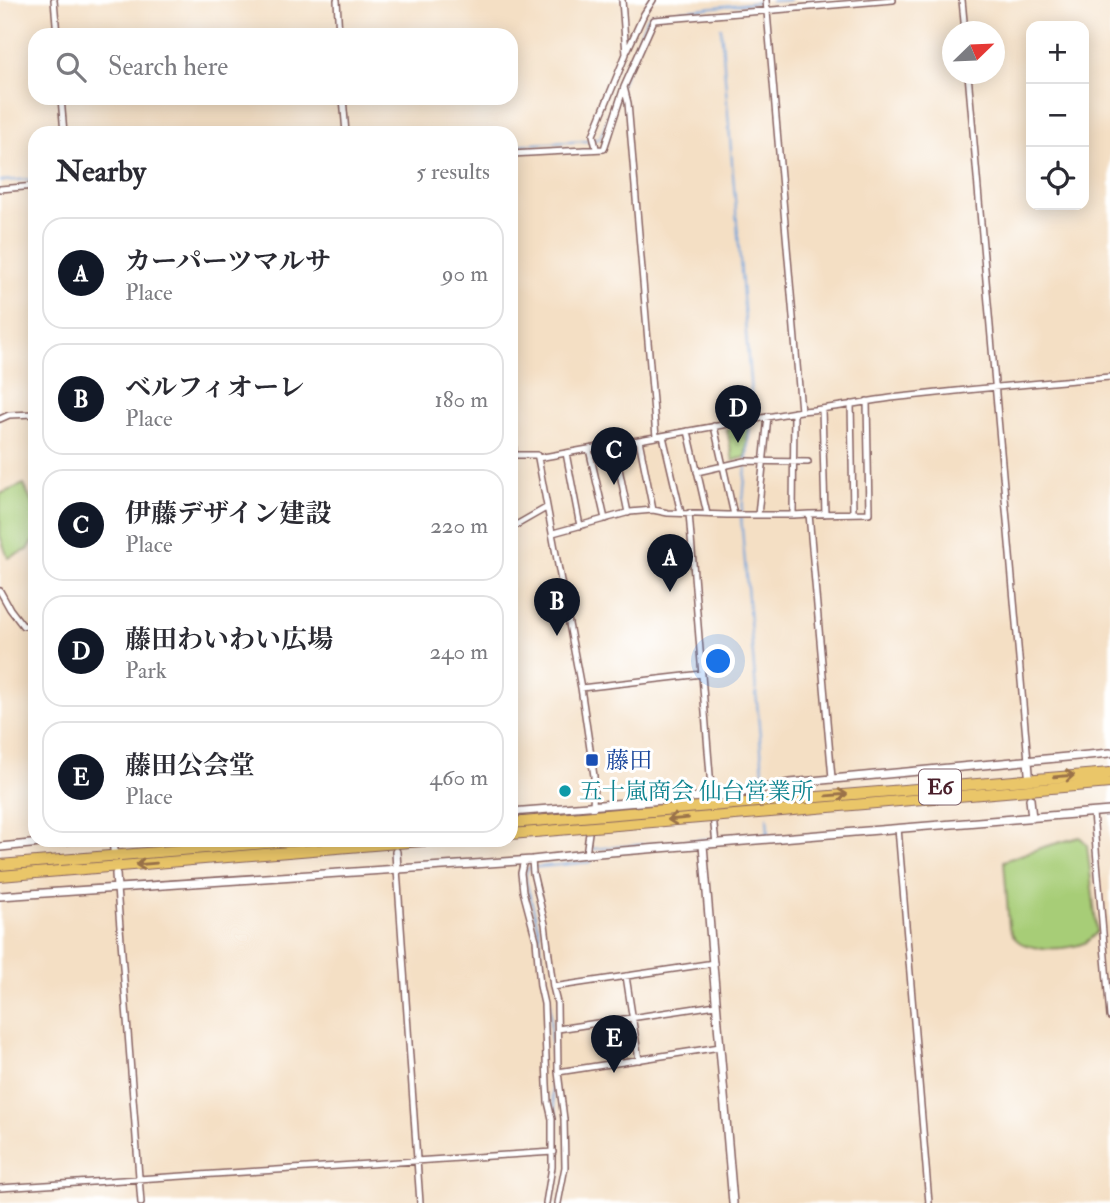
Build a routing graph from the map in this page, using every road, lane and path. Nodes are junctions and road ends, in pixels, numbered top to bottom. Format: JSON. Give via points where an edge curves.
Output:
{"nodes":[{"id":1,"x":54,"y":0,"type":"edge"},
{"id":2,"x":337,"y":0,"type":"edge"},
{"id":3,"x":622,"y":0,"type":"edge"},
{"id":4,"x":653,"y":0,"type":"edge"},
{"id":5,"x":766,"y":0,"type":"edge"},
{"id":6,"x":893,"y":0,"type":"edge"},
{"id":7,"x":962,"y":0,"type":"edge"},
{"id":8,"x":767,"y":11,"type":"junction"},
{"id":9,"x":964,"y":21,"type":"edge"},
{"id":10,"x":56,"y":28,"type":"edge"},
{"id":11,"x":339,"y":28,"type":"edge"},
{"id":12,"x":626,"y":54,"type":"junction"},
{"id":13,"x":969,"y":84,"type":"edge"},
{"id":14,"x":624,"y":87,"type":"junction"},
{"id":15,"x":62,"y":105,"type":"edge"},
{"id":16,"x":344,"y":105,"type":"edge"},
{"id":17,"x":63,"y":126,"type":"edge"},
{"id":18,"x":346,"y":126,"type":"edge"},
{"id":19,"x":595,"y":146,"type":"junction"},
{"id":20,"x":518,"y":153,"type":"edge"},
{"id":21,"x":28,"y":187,"type":"edge"},
{"id":22,"x":0,"y":189,"type":"edge"},
{"id":23,"x":1110,"y":377,"type":"edge"},
{"id":24,"x":995,"y":387,"type":"junction"},
{"id":25,"x":867,"y":401,"type":"junction"},
{"id":26,"x":851,"y":404,"type":"junction"},
{"id":27,"x":822,"y":409,"type":"junction"},
{"id":28,"x":797,"y":411,"type":"junction"},
{"id":29,"x":28,"y":414,"type":"edge"},
{"id":30,"x":768,"y":416,"type":"junction"},
{"id":31,"x":0,"y":417,"type":"edge"},
{"id":32,"x":715,"y":426,"type":"junction"},
{"id":33,"x":688,"y":431,"type":"junction"},
{"id":34,"x":660,"y":436,"type":"junction"},
{"id":35,"x":639,"y":440,"type":"junction"},
{"id":36,"x":614,"y":444,"type":"junction"},
{"id":37,"x":589,"y":449,"type":"junction"},
{"id":38,"x":566,"y":453,"type":"junction"},
{"id":39,"x":518,"y":455,"type":"edge"},
{"id":40,"x":538,"y":458,"type":"junction"},
{"id":41,"x":764,"y":461,"type":"junction"},
{"id":42,"x":794,"y":461,"type":"junction"},
{"id":43,"x":808,"y":462,"type":"dead end"},
{"id":44,"x":722,"y":466,"type":"junction"},
{"id":45,"x":697,"y":472,"type":"junction"},
{"id":46,"x":546,"y":508,"type":"junction"},
{"id":47,"x":653,"y":510,"type":"junction"},
{"id":48,"x":853,"y":512,"type":"junction"},
{"id":49,"x":628,"y":513,"type":"junction"},
{"id":50,"x":681,"y":513,"type":"junction"},
{"id":51,"x":689,"y":513,"type":"junction"},
{"id":52,"x":707,"y":514,"type":"junction"},
{"id":53,"x":810,"y":514,"type":"junction"},
{"id":54,"x":825,"y":514,"type":"junction"},
{"id":55,"x":740,"y":515,"type":"junction"},
{"id":56,"x":758,"y":515,"type":"junction"},
{"id":57,"x":793,"y":515,"type":"junction"},
{"id":58,"x":605,"y":519,"type":"junction"},
{"id":59,"x":518,"y":524,"type":"edge"},
{"id":60,"x":580,"y":526,"type":"junction"},
{"id":61,"x":552,"y":533,"type":"junction"},
{"id":62,"x":0,"y":591,"type":"edge"},
{"id":63,"x":28,"y":626,"type":"edge"},
{"id":64,"x":702,"y":674,"type":"junction"},
{"id":65,"x":581,"y":688,"type":"junction"},
{"id":66,"x":1110,"y":753,"type":"edge"},
{"id":67,"x":1028,"y":761,"type":"junction"},
{"id":68,"x":1029,"y":773,"type":"dead end"},
{"id":69,"x":1110,"y":773,"type":"edge"},
{"id":70,"x":832,"y":778,"type":"junction"},
{"id":71,"x":1110,"y":783,"type":"edge"},
{"id":72,"x":711,"y":796,"type":"junction"},
{"id":73,"x":1030,"y":799,"type":"dead end"},
{"id":74,"x":770,"y":806,"type":"junction"},
{"id":75,"x":593,"y":807,"type":"junction"},
{"id":76,"x":1110,"y":811,"type":"edge"},
{"id":77,"x":518,"y":812,"type":"edge"},
{"id":78,"x":1093,"y":813,"type":"junction"},
{"id":79,"x":1032,"y":818,"type":"junction"},
{"id":80,"x":518,"y":823,"type":"edge"},
{"id":81,"x":898,"y":828,"type":"junction"},
{"id":82,"x":518,"y":833,"type":"edge"},
{"id":83,"x":715,"y":839,"type":"junction"},
{"id":84,"x":28,"y":844,"type":"edge"},
{"id":85,"x":703,"y":845,"type":"junction"},
{"id":86,"x":0,"y":847,"type":"edge"},
{"id":87,"x":114,"y":847,"type":"edge"},
{"id":88,"x":219,"y":847,"type":"edge"},
{"id":89,"x":350,"y":847,"type":"edge"},
{"id":90,"x":114,"y":850,"type":"dead end"},
{"id":91,"x":396,"y":852,"type":"dead end"},
{"id":92,"x":586,"y":854,"type":"junction"},
{"id":93,"x":530,"y":861,"type":"junction"},
{"id":94,"x":0,"y":865,"type":"edge"},
{"id":95,"x":397,"y":869,"type":"junction"},
{"id":96,"x":116,"y":874,"type":"dead end"},
{"id":97,"x":0,"y":876,"type":"edge"},
{"id":98,"x":117,"y":888,"type":"junction"},
{"id":99,"x":0,"y":896,"type":"edge"},
{"id":100,"x":714,"y":963,"type":"junction"},
{"id":101,"x":626,"y":976,"type":"junction"},
{"id":102,"x":553,"y":987,"type":"junction"},
{"id":103,"x":716,"y":1005,"type":"junction"},
{"id":104,"x":1110,"y":1017,"type":"edge"},
{"id":105,"x":632,"y":1018,"type":"junction"},
{"id":106,"x":558,"y":1029,"type":"junction"},
{"id":107,"x":720,"y":1047,"type":"junction"},
{"id":108,"x":639,"y":1060,"type":"junction"},
{"id":109,"x":558,"y":1072,"type":"junction"},
{"id":110,"x":553,"y":1152,"type":"junction"},
{"id":111,"x":417,"y":1162,"type":"junction"},
{"id":112,"x":139,"y":1180,"type":"junction"},
{"id":113,"x":0,"y":1188,"type":"edge"},
{"id":114,"x":141,"y":1203,"type":"edge"},
{"id":115,"x":420,"y":1203,"type":"edge"},
{"id":116,"x":546,"y":1203,"type":"edge"},
{"id":117,"x":558,"y":1203,"type":"edge"},
{"id":118,"x":733,"y":1203,"type":"edge"},
{"id":119,"x":929,"y":1203,"type":"edge"}],
"edges":[{"from":1,"to":10,"type":"street"},
{"from":2,"to":11,"type":"street"},
{"from":3,"to":12,"type":"street"},
{"from":4,"to":12,"type":"street"},
{"from":5,"to":8,"type":"street"},
{"from":6,"to":8,"type":"street"},
{"from":7,"to":9,"type":"street"},
{"from":8,"to":14,"type":"street","via":[[654,20]]},
{"from":8,"to":28,"type":"street"},
{"from":12,"to":19,"type":"street","via":[[594,137]]},
{"from":13,"to":24,"type":"street"},
{"from":14,"to":19,"type":"street","via":[[604,149]]},
{"from":14,"to":34,"type":"street"},
{"from":15,"to":17,"type":"street"},
{"from":16,"to":18,"type":"street"},
{"from":19,"to":20,"type":"street"},
{"from":21,"to":22,"type":"street"},
{"from":23,"to":24,"type":"street"},
{"from":24,"to":25,"type":"street"},
{"from":24,"to":67,"type":"street"},
{"from":25,"to":26,"type":"street"},
{"from":25,"to":48,"type":"street","via":[[869,513]]},
{"from":26,"to":27,"type":"street"},
{"from":26,"to":48,"type":"street"},
{"from":27,"to":28,"type":"street"},
{"from":27,"to":54,"type":"street"},
{"from":28,"to":30,"type":"street"},
{"from":28,"to":42,"type":"street"},
{"from":29,"to":31,"type":"street"},
{"from":30,"to":32,"type":"street"},
{"from":30,"to":41,"type":"street"},
{"from":32,"to":33,"type":"street"},
{"from":32,"to":44,"type":"street"},
{"from":33,"to":34,"type":"street"},
{"from":33,"to":45,"type":"street"},
{"from":34,"to":35,"type":"street"},
{"from":34,"to":50,"type":"street"},
{"from":35,"to":36,"type":"street"},
{"from":35,"to":47,"type":"street"},
{"from":36,"to":37,"type":"street"},
{"from":36,"to":49,"type":"street"},
{"from":37,"to":38,"type":"street"},
{"from":37,"to":58,"type":"street"},
{"from":38,"to":40,"type":"street"},
{"from":38,"to":60,"type":"street"},
{"from":39,"to":40,"type":"street"},
{"from":40,"to":46,"type":"street"},
{"from":41,"to":42,"type":"street"},
{"from":41,"to":44,"type":"street"},
{"from":41,"to":56,"type":"street"},
{"from":42,"to":43,"type":"street"},
{"from":42,"to":57,"type":"street"},
{"from":44,"to":45,"type":"street"},
{"from":44,"to":55,"type":"street"},
{"from":45,"to":52,"type":"street"},
{"from":46,"to":59,"type":"street"},
{"from":46,"to":61,"type":"street"},
{"from":47,"to":49,"type":"street"},
{"from":47,"to":50,"type":"street"},
{"from":48,"to":54,"type":"street"},
{"from":49,"to":58,"type":"street"},
{"from":50,"to":51,"type":"street"},
{"from":51,"to":52,"type":"street"},
{"from":51,"to":64,"type":"street"},
{"from":52,"to":55,"type":"street"},
{"from":53,"to":54,"type":"street"},
{"from":53,"to":57,"type":"street"},
{"from":53,"to":70,"type":"street"},
{"from":55,"to":56,"type":"street"},
{"from":56,"to":57,"type":"street"},
{"from":58,"to":60,"type":"street"},
{"from":60,"to":61,"type":"street"},
{"from":61,"to":65,"type":"street"},
{"from":62,"to":63,"type":"street","via":[[23,626]]},
{"from":64,"to":65,"type":"street"},
{"from":64,"to":72,"type":"street"},
{"from":65,"to":75,"type":"street","via":[[594,776]]},
{"from":66,"to":67,"type":"street"},
{"from":67,"to":68,"type":"street"},
{"from":67,"to":70,"type":"street"},
{"from":74,"to":69,"type":"highway","number":"E6","one_way":true},
{"from":70,"to":72,"type":"street"},
{"from":71,"to":74,"type":"highway","number":"E6"},
{"from":72,"to":75,"type":"street"},
{"from":72,"to":83,"type":"street"},
{"from":73,"to":79,"type":"street"},
{"from":74,"to":80,"type":"highway","number":"E6","bridge":true},
{"from":74,"to":82,"type":"highway","number":"E6","one_way":true,"bridge":true},
{"from":75,"to":77,"type":"street"},
{"from":75,"to":92,"type":"street"},
{"from":76,"to":78,"type":"street"},
{"from":78,"to":79,"type":"street"},
{"from":78,"to":104,"type":"street"},
{"from":79,"to":81,"type":"street"},
{"from":81,"to":83,"type":"street"},
{"from":81,"to":119,"type":"street"},
{"from":83,"to":85,"type":"street"},
{"from":84,"to":86,"type":"street"},
{"from":85,"to":92,"type":"street"},
{"from":85,"to":100,"type":"street"},
{"from":87,"to":90,"type":"street"},
{"from":88,"to":94,"type":"highway"},
{"from":89,"to":97,"type":"highway","one_way":true},
{"from":91,"to":95,"type":"street"},
{"from":92,"to":93,"type":"street"},
{"from":93,"to":95,"type":"street"},
{"from":93,"to":102,"type":"street"},
{"from":93,"to":110,"type":"street","via":[[521,873],[544,1004]]},
{"from":95,"to":98,"type":"street"},
{"from":95,"to":111,"type":"street"},
{"from":96,"to":98,"type":"street"},
{"from":98,"to":99,"type":"street"},
{"from":98,"to":112,"type":"street"},
{"from":100,"to":101,"type":"street"},
{"from":100,"to":103,"type":"street"},
{"from":101,"to":102,"type":"street"},
{"from":101,"to":105,"type":"street"},
{"from":102,"to":106,"type":"street"},
{"from":103,"to":105,"type":"street"},
{"from":103,"to":107,"type":"street"},
{"from":105,"to":106,"type":"street"},
{"from":105,"to":108,"type":"street"},
{"from":106,"to":109,"type":"street"},
{"from":107,"to":108,"type":"street"},
{"from":107,"to":118,"type":"street"},
{"from":108,"to":109,"type":"street"},
{"from":109,"to":117,"type":"street","via":[[565,1167]]},
{"from":110,"to":111,"type":"street"},
{"from":110,"to":116,"type":"street"},
{"from":111,"to":112,"type":"street"},
{"from":111,"to":115,"type":"street"},
{"from":112,"to":113,"type":"street"},
{"from":112,"to":114,"type":"street"}]}
